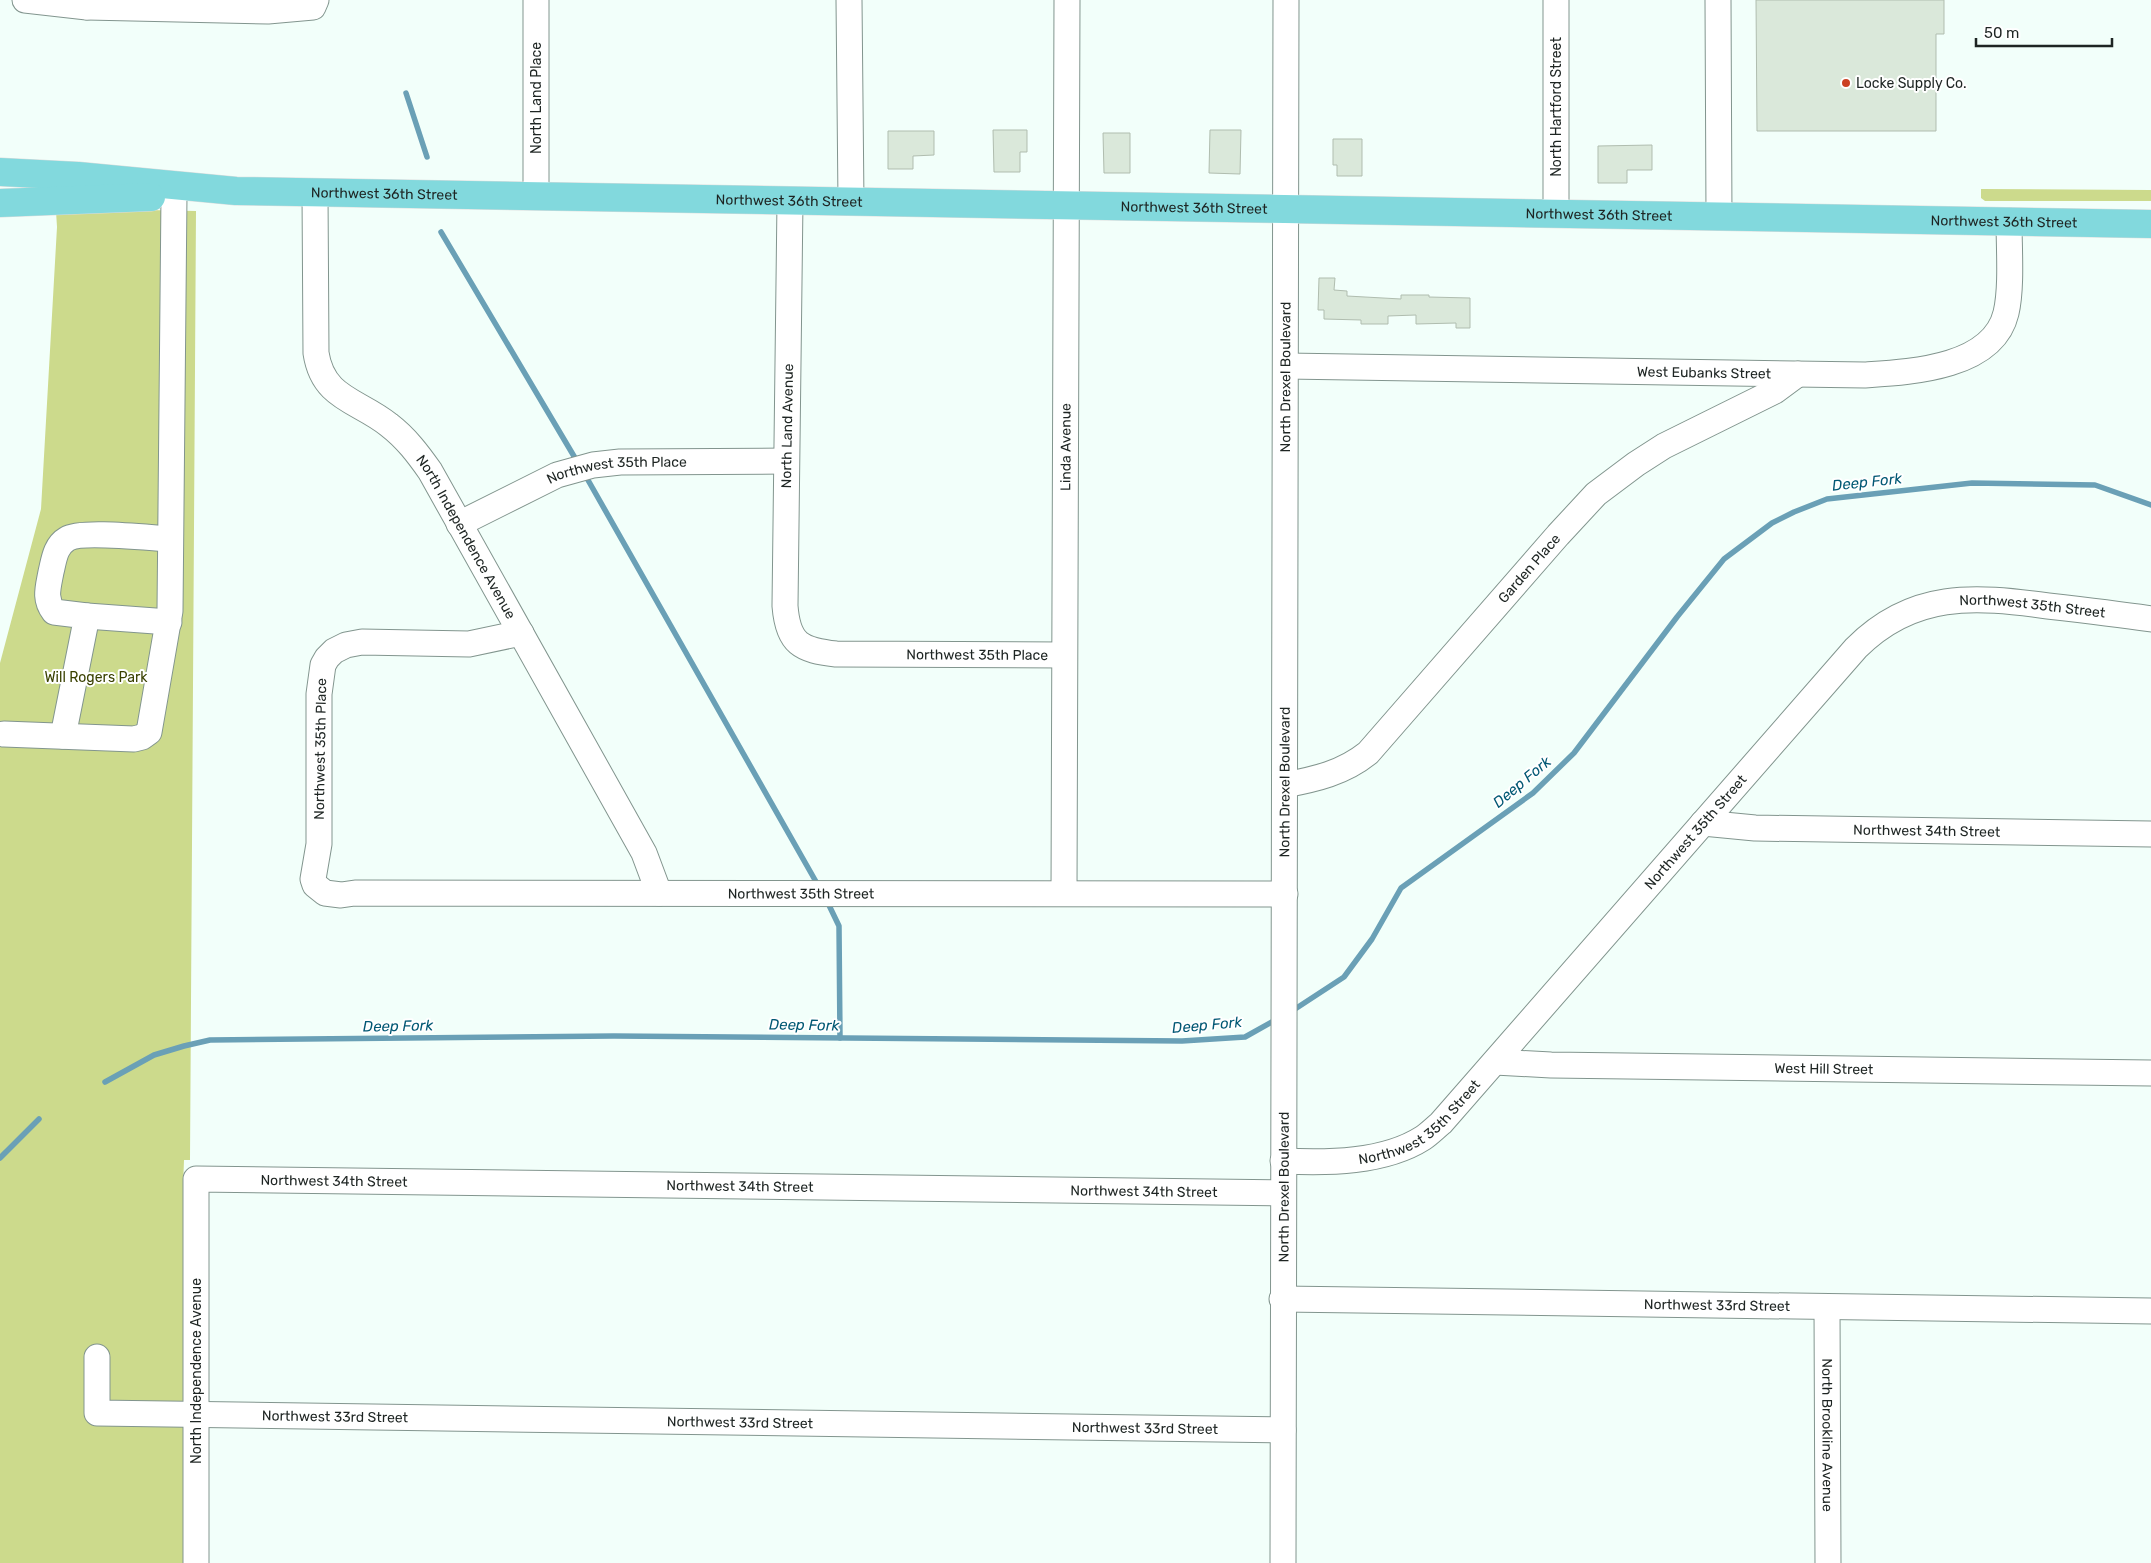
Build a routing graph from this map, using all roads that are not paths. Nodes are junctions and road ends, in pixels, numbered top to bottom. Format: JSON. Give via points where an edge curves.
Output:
{"nodes":[{"id":1,"x":25,"y":0,"type":"edge"},
{"id":2,"x":316,"y":0,"type":"edge"},
{"id":3,"x":536,"y":0,"type":"edge"},
{"id":4,"x":850,"y":0,"type":"edge"},
{"id":5,"x":1066,"y":0,"type":"edge"},
{"id":6,"x":1286,"y":0,"type":"edge"},
{"id":7,"x":1556,"y":0,"type":"edge"},
{"id":8,"x":1718,"y":0,"type":"edge"},
{"id":9,"x":87,"y":4,"type":"edge"},
{"id":10,"x":0,"y":172,"type":"edge"},
{"id":11,"x":236,"y":191,"type":"junction"},
{"id":12,"x":315,"y":193,"type":"junction"},
{"id":13,"x":174,"y":195,"type":"junction"},
{"id":14,"x":536,"y":196,"type":"junction"},
{"id":15,"x":790,"y":201,"type":"junction"},
{"id":16,"x":0,"y":202,"type":"edge"},
{"id":17,"x":851,"y":202,"type":"junction"},
{"id":18,"x":1066,"y":206,"type":"junction"},
{"id":19,"x":1287,"y":209,"type":"junction"},
{"id":20,"x":1556,"y":214,"type":"junction"},
{"id":21,"x":1719,"y":216,"type":"junction"},
{"id":22,"x":2009,"y":221,"type":"junction"},
{"id":23,"x":2151,"y":224,"type":"edge"},
{"id":24,"x":1286,"y":366,"type":"junction"},
{"id":25,"x":1798,"y":374,"type":"junction"},
{"id":26,"x":786,"y":461,"type":"junction"},
{"id":27,"x":459,"y":524,"type":"junction"},
{"id":28,"x":170,"y":539,"type":"junction"},
{"id":29,"x":87,"y":616,"type":"junction"},
{"id":30,"x":2151,"y":619,"type":"edge"},
{"id":31,"x":168,"y":622,"type":"junction"},
{"id":32,"x":521,"y":633,"type":"junction"},
{"id":33,"x":801,"y":646,"type":"joint"},
{"id":34,"x":1064,"y":654,"type":"junction"},
{"id":35,"x":4,"y":734,"type":"dead end"},
{"id":36,"x":63,"y":736,"type":"junction"},
{"id":37,"x":1285,"y":785,"type":"junction"},
{"id":38,"x":1703,"y":823,"type":"junction"},
{"id":39,"x":2151,"y":834,"type":"edge"},
{"id":40,"x":318,"y":889,"type":"joint"},
{"id":41,"x":659,"y":893,"type":"junction"},
{"id":42,"x":1064,"y":893,"type":"junction"},
{"id":43,"x":1284,"y":894,"type":"junction"},
{"id":44,"x":1496,"y":1062,"type":"junction"},
{"id":45,"x":2151,"y":1073,"type":"edge"},
{"id":46,"x":1283,"y":1162,"type":"junction"},
{"id":47,"x":196,"y":1179,"type":"joint"},
{"id":48,"x":1283,"y":1193,"type":"junction"},
{"id":49,"x":1282,"y":1299,"type":"junction"},
{"id":50,"x":1826,"y":1307,"type":"junction"},
{"id":51,"x":2151,"y":1311,"type":"edge"},
{"id":52,"x":97,"y":1357,"type":"dead end"},
{"id":53,"x":195,"y":1415,"type":"junction"},
{"id":54,"x":1283,"y":1430,"type":"junction"},
{"id":55,"x":196,"y":1563,"type":"edge"},
{"id":56,"x":1283,"y":1563,"type":"edge"},
{"id":57,"x":1828,"y":1563,"type":"edge"}],
"edges":[{"from":1,"to":9,"type":"street"},
{"from":2,"to":9,"type":"street","via":[[312,7],[268,11]]},
{"from":3,"to":14,"type":"street","name":"North Land Place"},
{"from":4,"to":17,"type":"street"},
{"from":5,"to":18,"type":"street","name":"Linda Avenue"},
{"from":6,"to":19,"type":"street","name":"North Drexel Boulevard"},
{"from":7,"to":20,"type":"street","name":"North Hartford Street"},
{"from":8,"to":21,"type":"street"},
{"from":10,"to":11,"type":"main road","name":"Northwest 36th Street"},
{"from":11,"to":12,"type":"main road","name":"Northwest 36th Street"},
{"from":11,"to":13,"type":"main road","name":"Northwest 36th Street"},
{"from":12,"to":14,"type":"main road","name":"Northwest 36th Street"},
{"from":12,"to":27,"type":"street","name":"North Independence Avenue","via":[[316,354],[321,375],[339,394],[389,424],[412,446],[430,471]]},
{"from":13,"to":16,"type":"main road","name":"Northwest 36th Street"},
{"from":13,"to":28,"type":"street"},
{"from":14,"to":15,"type":"main road","name":"Northwest 36th Street"},
{"from":15,"to":17,"type":"main road","name":"Northwest 36th Street"},
{"from":15,"to":26,"type":"street","name":"North Land Avenue"},
{"from":17,"to":18,"type":"main road","name":"Northwest 36th Street"},
{"from":18,"to":19,"type":"main road","name":"Northwest 36th Street"},
{"from":18,"to":34,"type":"street","name":"Linda Avenue"},
{"from":19,"to":20,"type":"main road","name":"Northwest 36th Street"},
{"from":19,"to":24,"type":"street","name":"North Drexel Boulevard"},
{"from":20,"to":21,"type":"main road","name":"Northwest 36th Street"},
{"from":21,"to":22,"type":"main road","name":"Northwest 36th Street"},
{"from":22,"to":23,"type":"main road","name":"Northwest 36th Street"},
{"from":22,"to":25,"type":"street","name":"West Eubanks Street","via":[[2006,312],[2000,329],[1981,349],[1962,359],[1899,372]]},
{"from":24,"to":25,"type":"street","name":"West Eubanks Street"},
{"from":24,"to":37,"type":"street","name":"North Drexel Boulevard"},
{"from":25,"to":37,"type":"street","name":"Garden Place","via":[[1775,390],[1664,446],[1614,480],[1574,517],[1368,753],[1341,770]]},
{"from":26,"to":27,"type":"street","name":"Northwest 35th Place","via":[[593,465],[562,473]]},
{"from":26,"to":33,"type":"street","name":"North Land Avenue","via":[[786,622]]},
{"from":27,"to":32,"type":"street","name":"North Independence Avenue"},
{"from":28,"to":29,"type":"street","via":[[84,535],[67,538],[56,548],[46,596],[48,604],[54,612]]},
{"from":28,"to":31,"type":"street"},
{"from":29,"to":31,"type":"street"},
{"from":29,"to":36,"type":"street"},
{"from":30,"to":38,"type":"street","name":"Northwest 35th Street","via":[[2015,601],[1961,599],[1922,606],[1898,615],[1869,634]]},
{"from":31,"to":36,"type":"street","via":[[149,732],[134,739]]},
{"from":32,"to":40,"type":"street","name":"Northwest 35th Place","via":[[469,644],[362,642],[334,651],[327,658],[319,694],[319,844],[314,879]]},
{"from":32,"to":41,"type":"street","name":"North Independence Avenue","via":[[644,853]]},
{"from":33,"to":34,"type":"street","name":"Northwest 35th Place","via":[[810,651],[836,654]]},
{"from":34,"to":42,"type":"street","name":"Linda Avenue"},
{"from":35,"to":36,"type":"street"},
{"from":37,"to":43,"type":"street","name":"North Drexel Boulevard"},
{"from":38,"to":39,"type":"street","name":"Northwest 34th Street","via":[[1755,828]]},
{"from":38,"to":44,"type":"street","name":"Northwest 35th Street"},
{"from":40,"to":41,"type":"street","name":"Northwest 35th Street","via":[[331,895]]},
{"from":41,"to":42,"type":"street","name":"Northwest 35th Street"},
{"from":42,"to":43,"type":"street","name":"Northwest 35th Street"},
{"from":43,"to":46,"type":"street","name":"North Drexel Boulevard"},
{"from":44,"to":45,"type":"street","name":"West Hill Street"},
{"from":44,"to":46,"type":"street","name":"Northwest 35th Street","via":[[1441,1123],[1409,1145],[1362,1158]]},
{"from":46,"to":48,"type":"street","name":"North Drexel Boulevard"},
{"from":47,"to":48,"type":"street","name":"Northwest 34th Street"},
{"from":47,"to":53,"type":"street","name":"North Independence Avenue"},
{"from":48,"to":49,"type":"street","name":"North Drexel Boulevard"},
{"from":49,"to":50,"type":"street","name":"Northwest 33rd Street"},
{"from":49,"to":54,"type":"street","name":"North Drexel Boulevard"},
{"from":50,"to":51,"type":"street","name":"Northwest 33rd Street"},
{"from":50,"to":57,"type":"street","name":"North Brookline Avenue"},
{"from":52,"to":53,"type":"street","name":"Northwest 33rd Street","via":[[97,1413]]},
{"from":53,"to":54,"type":"street","name":"Northwest 33rd Street"},
{"from":53,"to":55,"type":"street","name":"North Independence Avenue"},
{"from":54,"to":56,"type":"street","name":"North Drexel Boulevard"}]}
